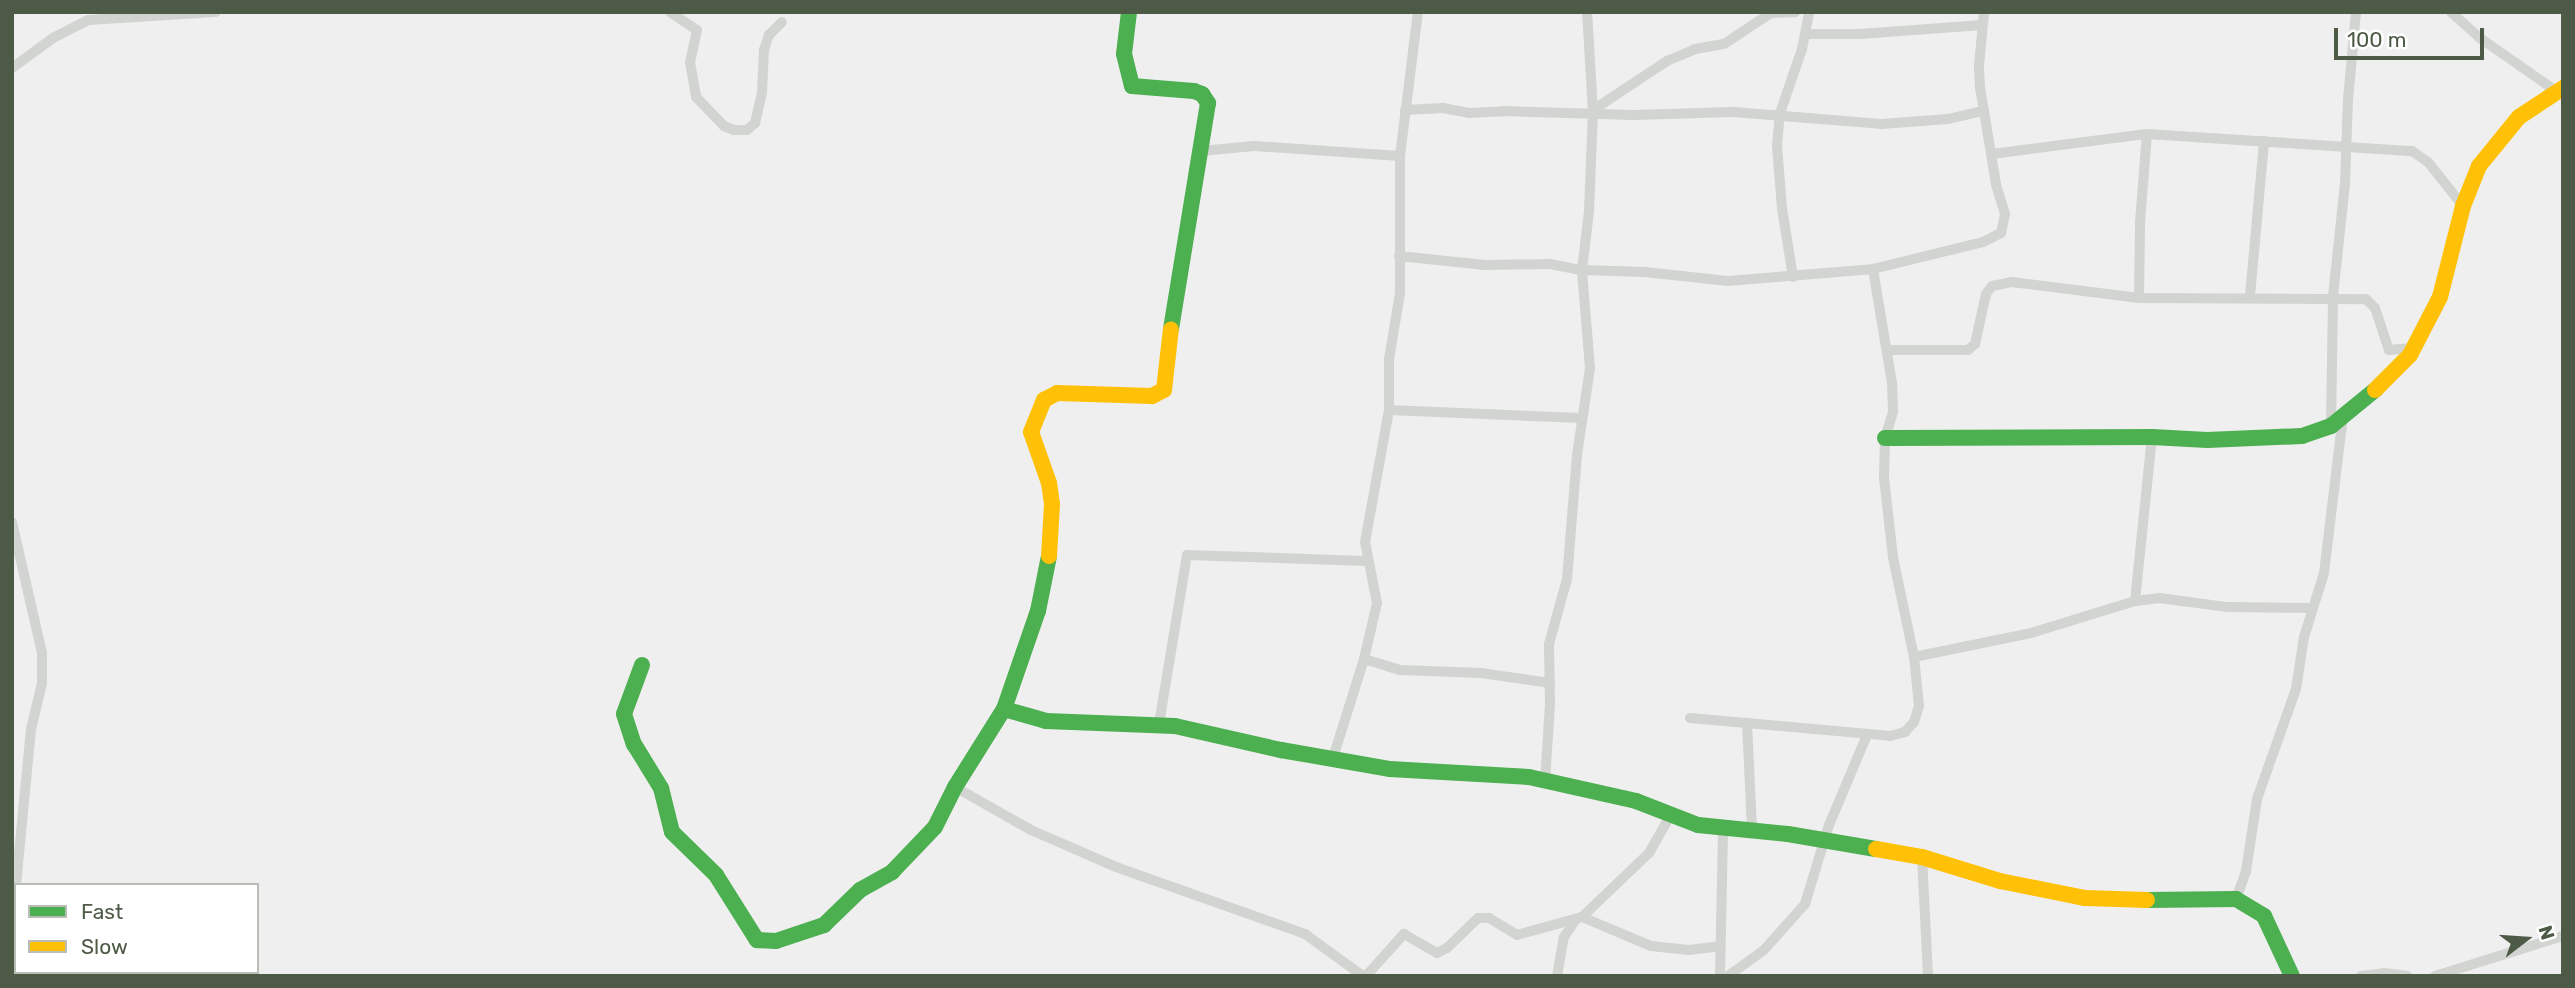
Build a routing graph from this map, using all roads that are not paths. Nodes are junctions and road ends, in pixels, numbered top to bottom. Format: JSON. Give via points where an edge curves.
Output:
{"nodes":[{"id":1,"x":216,"y":12,"type":"edge"},
{"id":2,"x":670,"y":12,"type":"edge"},
{"id":3,"x":1129,"y":12,"type":"edge"},
{"id":4,"x":1418,"y":12,"type":"edge"},
{"id":5,"x":1587,"y":12,"type":"edge"},
{"id":6,"x":1795,"y":12,"type":"edge"},
{"id":7,"x":1809,"y":12,"type":"edge"},
{"id":8,"x":1984,"y":12,"type":"edge"},
{"id":9,"x":2356,"y":12,"type":"edge"},
{"id":10,"x":2452,"y":12,"type":"edge"},
{"id":11,"x":87,"y":16,"type":"edge"},
{"id":12,"x":782,"y":22,"type":"dead end"},
{"id":13,"x":1982,"y":25,"type":"junction"},
{"id":14,"x":1805,"y":34,"type":"junction"},
{"id":15,"x":12,"y":68,"type":"edge"},
{"id":16,"x":2559,"y":90,"type":"edge"},
{"id":17,"x":1405,"y":110,"type":"junction"},
{"id":18,"x":1593,"y":111,"type":"junction"},
{"id":19,"x":1984,"y":111,"type":"junction"},
{"id":20,"x":1780,"y":114,"type":"junction"},
{"id":21,"x":2147,"y":134,"type":"junction"},
{"id":22,"x":2264,"y":141,"type":"junction"},
{"id":23,"x":2348,"y":146,"type":"junction"},
{"id":24,"x":1202,"y":151,"type":"junction"},
{"id":25,"x":1992,"y":154,"type":"junction"},
{"id":26,"x":1400,"y":156,"type":"junction"},
{"id":27,"x":2463,"y":206,"type":"junction"},
{"id":28,"x":1399,"y":256,"type":"junction"},
{"id":29,"x":1873,"y":269,"type":"junction"},
{"id":30,"x":1582,"y":270,"type":"junction"},
{"id":31,"x":1793,"y":276,"type":"junction"},
{"id":32,"x":2250,"y":296,"type":"junction"},
{"id":33,"x":2333,"y":296,"type":"junction"},
{"id":34,"x":2139,"y":298,"type":"junction"},
{"id":35,"x":2413,"y":348,"type":"junction"},
{"id":36,"x":1888,"y":350,"type":"junction"},
{"id":37,"x":1389,"y":410,"type":"junction"},
{"id":38,"x":2343,"y":415,"type":"junction"},
{"id":39,"x":1582,"y":418,"type":"junction"},
{"id":40,"x":2331,"y":426,"type":"junction"},
{"id":41,"x":2152,"y":437,"type":"junction"},
{"id":42,"x":1885,"y":438,"type":"junction"},
{"id":43,"x":12,"y":522,"type":"edge"},
{"id":44,"x":1366,"y":561,"type":"junction"},
{"id":45,"x":2135,"y":601,"type":"junction"},
{"id":46,"x":2312,"y":608,"type":"junction"},
{"id":47,"x":1914,"y":657,"type":"junction"},
{"id":48,"x":1364,"y":659,"type":"junction"},
{"id":49,"x":642,"y":665,"type":"dead end"},
{"id":50,"x":1550,"y":682,"type":"junction"},
{"id":51,"x":1004,"y":709,"type":"junction"},
{"id":52,"x":1690,"y":718,"type":"dead end"},
{"id":53,"x":1747,"y":723,"type":"junction"},
{"id":54,"x":1159,"y":724,"type":"junction"},
{"id":55,"x":1867,"y":735,"type":"junction"},
{"id":56,"x":1333,"y":758,"type":"junction"},
{"id":57,"x":1545,"y":780,"type":"junction"},
{"id":58,"x":955,"y":787,"type":"junction"},
{"id":59,"x":1670,"y":816,"type":"junction"},
{"id":60,"x":1723,"y":829,"type":"junction"},
{"id":61,"x":1752,"y":831,"type":"junction"},
{"id":62,"x":1823,"y":842,"type":"junction"},
{"id":63,"x":1923,"y":858,"type":"junction"},
{"id":64,"x":16,"y":883,"type":"edge"},
{"id":65,"x":2236,"y":899,"type":"junction"},
{"id":66,"x":1579,"y":918,"type":"junction"},
{"id":67,"x":2563,"y":936,"type":"edge"},
{"id":68,"x":1720,"y":946,"type":"junction"},
{"id":69,"x":1365,"y":976,"type":"edge"},
{"id":70,"x":1557,"y":976,"type":"edge"},
{"id":71,"x":1720,"y":976,"type":"edge"},
{"id":72,"x":1728,"y":976,"type":"edge"},
{"id":73,"x":1928,"y":976,"type":"edge"},
{"id":74,"x":2292,"y":976,"type":"edge"},
{"id":75,"x":2361,"y":976,"type":"edge"},
{"id":76,"x":2407,"y":976,"type":"edge"},
{"id":77,"x":2435,"y":976,"type":"edge"}],
"edges":[{"from":1,"to":11,"type":"street"},
{"from":2,"to":12,"type":"street","via":[[697,30],[690,62],[696,97],[724,126],[734,130],[747,130],[755,123],[764,50],[769,35]]},
{"from":3,"to":24,"type":"street","via":[[1124,54],[1128,80],[1136,88],[1202,94],[1208,110]]},
{"from":4,"to":17,"type":"street"},
{"from":5,"to":18,"type":"street"},
{"from":6,"to":18,"type":"street","via":[[1771,13],[1724,44],[1683,53]]},
{"from":7,"to":14,"type":"street"},
{"from":8,"to":13,"type":"street"},
{"from":9,"to":23,"type":"street"},
{"from":10,"to":16,"type":"street","via":[[2480,38]]},
{"from":11,"to":15,"type":"street"},
{"from":13,"to":14,"type":"street"},
{"from":13,"to":19,"type":"street","via":[[1979,66]]},
{"from":14,"to":20,"type":"street"},
{"from":16,"to":27,"type":"street","via":[[2529,108],[2498,141],[2479,166]]},
{"from":17,"to":18,"type":"street"},
{"from":17,"to":26,"type":"street"},
{"from":18,"to":20,"type":"street"},
{"from":18,"to":30,"type":"street"},
{"from":19,"to":20,"type":"street","via":[[1900,124]]},
{"from":19,"to":25,"type":"street"},
{"from":20,"to":31,"type":"street","via":[[1779,177]]},
{"from":21,"to":22,"type":"street"},
{"from":21,"to":25,"type":"street"},
{"from":21,"to":34,"type":"street"},
{"from":22,"to":23,"type":"street"},
{"from":22,"to":32,"type":"street"},
{"from":23,"to":27,"type":"street","via":[[2417,151]]},
{"from":23,"to":33,"type":"street"},
{"from":24,"to":26,"type":"street","via":[[1254,146]]},
{"from":24,"to":51,"type":"street","via":[[1173,308],[1164,390],[1152,396],[1051,394],[1034,424],[1032,441],[1051,492],[1048,563],[1038,611]]},
{"from":25,"to":29,"type":"street","via":[[2005,209],[2001,233],[1983,242]]},
{"from":26,"to":28,"type":"street"},
{"from":27,"to":35,"type":"street","via":[[2440,297]]},
{"from":28,"to":30,"type":"street","via":[[1485,265],[1550,264]]},
{"from":28,"to":37,"type":"street"},
{"from":29,"to":31,"type":"street"},
{"from":29,"to":36,"type":"street"},
{"from":30,"to":31,"type":"street","via":[[1728,281]]},
{"from":30,"to":39,"type":"street","via":[[1590,358]]},
{"from":32,"to":33,"type":"street"},
{"from":32,"to":34,"type":"street"},
{"from":33,"to":35,"type":"street","via":[[2371,302],[2385,346],[2395,352]]},
{"from":33,"to":40,"type":"street"},
{"from":34,"to":36,"type":"street","via":[[2001,282],[1986,294],[1975,344],[1968,350]]},
{"from":35,"to":38,"type":"street","via":[[2390,378]]},
{"from":36,"to":42,"type":"street","via":[[1894,400]]},
{"from":37,"to":39,"type":"street"},
{"from":37,"to":44,"type":"street","via":[[1366,523]]},
{"from":38,"to":40,"type":"street"},
{"from":38,"to":46,"type":"street","via":[[2329,545]]},
{"from":39,"to":50,"type":"street","via":[[1567,579],[1549,644]]},
{"from":40,"to":41,"type":"street","via":[[2288,437]]},
{"from":41,"to":42,"type":"street"},
{"from":41,"to":45,"type":"street"},
{"from":42,"to":47,"type":"street","via":[[1884,478],[1893,557]]},
{"from":43,"to":64,"type":"street","via":[[42,653]]},
{"from":44,"to":48,"type":"street","via":[[1377,597]]},
{"from":44,"to":54,"type":"street","via":[[1187,555]]},
{"from":45,"to":46,"type":"street","via":[[2161,598],[2227,607]]},
{"from":45,"to":47,"type":"street","via":[[2031,633]]},
{"from":46,"to":65,"type":"street","via":[[2296,689],[2257,799],[2246,871]]},
{"from":47,"to":55,"type":"street","via":[[1919,706],[1914,722],[1897,736]]},
{"from":48,"to":50,"type":"street","via":[[1400,670]]},
{"from":48,"to":56,"type":"street"},
{"from":49,"to":58,"type":"street","via":[[624,714],[634,744],[661,788],[672,832],[716,875],[757,940],[776,941],[824,925],[860,890],[892,872],[915,849],[935,827]]},
{"from":50,"to":57,"type":"street"},
{"from":51,"to":54,"type":"street","via":[[1046,721]]},
{"from":51,"to":58,"type":"street"},
{"from":52,"to":53,"type":"street"},
{"from":53,"to":55,"type":"street"},
{"from":53,"to":61,"type":"street"},
{"from":54,"to":56,"type":"street"},
{"from":55,"to":62,"type":"street"},
{"from":56,"to":57,"type":"street","via":[[1390,769]]},
{"from":57,"to":59,"type":"street","via":[[1636,801]]},
{"from":58,"to":69,"type":"street","via":[[1031,830],[1104,862],[1305,934]]},
{"from":59,"to":60,"type":"street"},
{"from":59,"to":66,"type":"street","via":[[1649,853]]},
{"from":60,"to":61,"type":"street"},
{"from":60,"to":68,"type":"street"},
{"from":61,"to":62,"type":"street"},
{"from":62,"to":63,"type":"street"},
{"from":62,"to":72,"type":"street","via":[[1810,892],[1797,916],[1764,950]]},
{"from":63,"to":65,"type":"street","via":[[2000,881],[2107,901]]},
{"from":63,"to":73,"type":"street"},
{"from":65,"to":74,"type":"street","via":[[2264,916]]},
{"from":66,"to":68,"type":"street","via":[[1651,946],[1689,950]]},
{"from":66,"to":69,"type":"street","via":[[1517,935],[1489,918],[1478,918],[1437,953],[1404,934]]},
{"from":66,"to":70,"type":"street","via":[[1564,937]]},
{"from":67,"to":77,"type":"street"},
{"from":68,"to":71,"type":"street"},
{"from":75,"to":76,"type":"street"}]}
